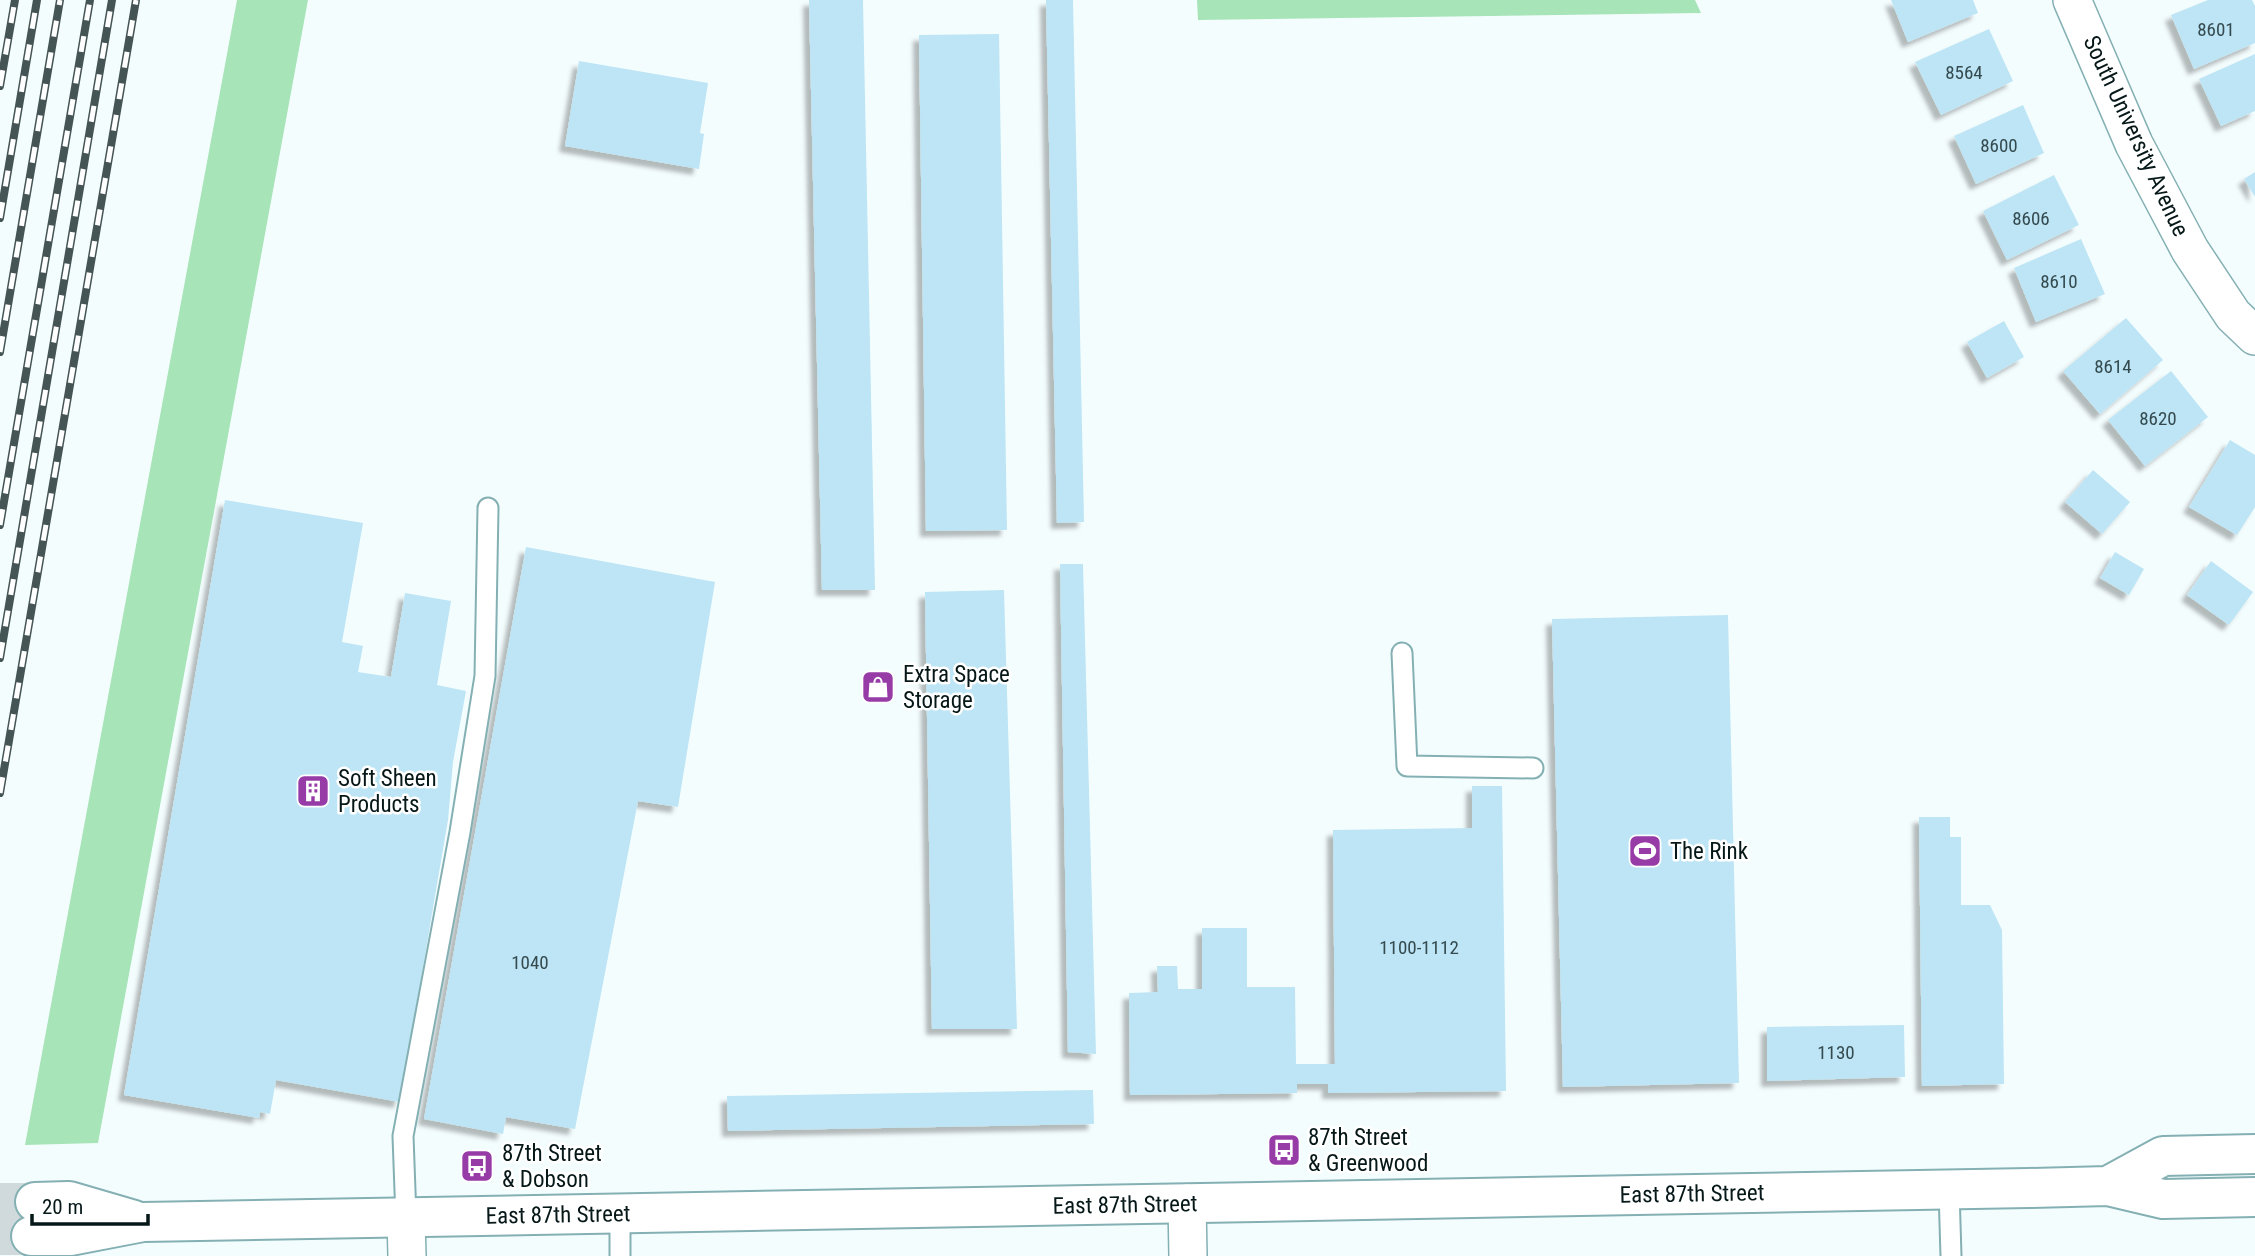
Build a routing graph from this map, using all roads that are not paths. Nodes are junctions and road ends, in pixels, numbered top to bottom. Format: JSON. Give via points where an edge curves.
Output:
{"nodes":[{"id":1,"x":2072,"y":0,"type":"edge"},
{"id":2,"x":2255,"y":336,"type":"edge"},
{"id":3,"x":488,"y":508,"type":"dead end"},
{"id":4,"x":1402,"y":653,"type":"dead end"},
{"id":5,"x":1533,"y":768,"type":"dead end"},
{"id":6,"x":2255,"y":1154,"type":"edge"},
{"id":7,"x":2108,"y":1186,"type":"junction"},
{"id":8,"x":1949,"y":1190,"type":"junction"},
{"id":9,"x":2255,"y":1197,"type":"edge"},
{"id":10,"x":1187,"y":1203,"type":"junction"},
{"id":11,"x":620,"y":1214,"type":"junction"},
{"id":12,"x":406,"y":1218,"type":"junction"},
{"id":13,"x":33,"y":1219,"type":"tunnel mouth"},
{"id":14,"x":407,"y":1256,"type":"edge"},
{"id":15,"x":620,"y":1256,"type":"edge"},
{"id":16,"x":1188,"y":1256,"type":"edge"},
{"id":17,"x":1951,"y":1256,"type":"edge"}],
"edges":[{"from":1,"to":2,"type":"street","name":"South University Avenue","via":[[2134,144],[2190,250],[2233,315]]},
{"from":3,"to":12,"type":"lane","via":[[485,676],[402,1136]]},
{"from":4,"to":5,"type":"lane","via":[[1407,766]]},
{"from":6,"to":7,"type":"main road","name":"East 87th Street","via":[[2163,1156]]},
{"from":7,"to":8,"type":"main road","name":"East 87th Street"},
{"from":7,"to":9,"type":"main road","name":"East 87th Street","via":[[2164,1199]]},
{"from":8,"to":10,"type":"main road","name":"East 87th Street"},
{"from":8,"to":17,"type":"lane"},
{"from":10,"to":11,"type":"main road","name":"East 87th Street"},
{"from":10,"to":16,"type":"street"},
{"from":11,"to":12,"type":"main road","name":"East 87th Street"},
{"from":11,"to":15,"type":"lane"},
{"from":12,"to":13,"type":"main road","name":"East 87th Street","via":[[143,1222],[70,1236]]},
{"from":12,"to":14,"type":"street"}]}
